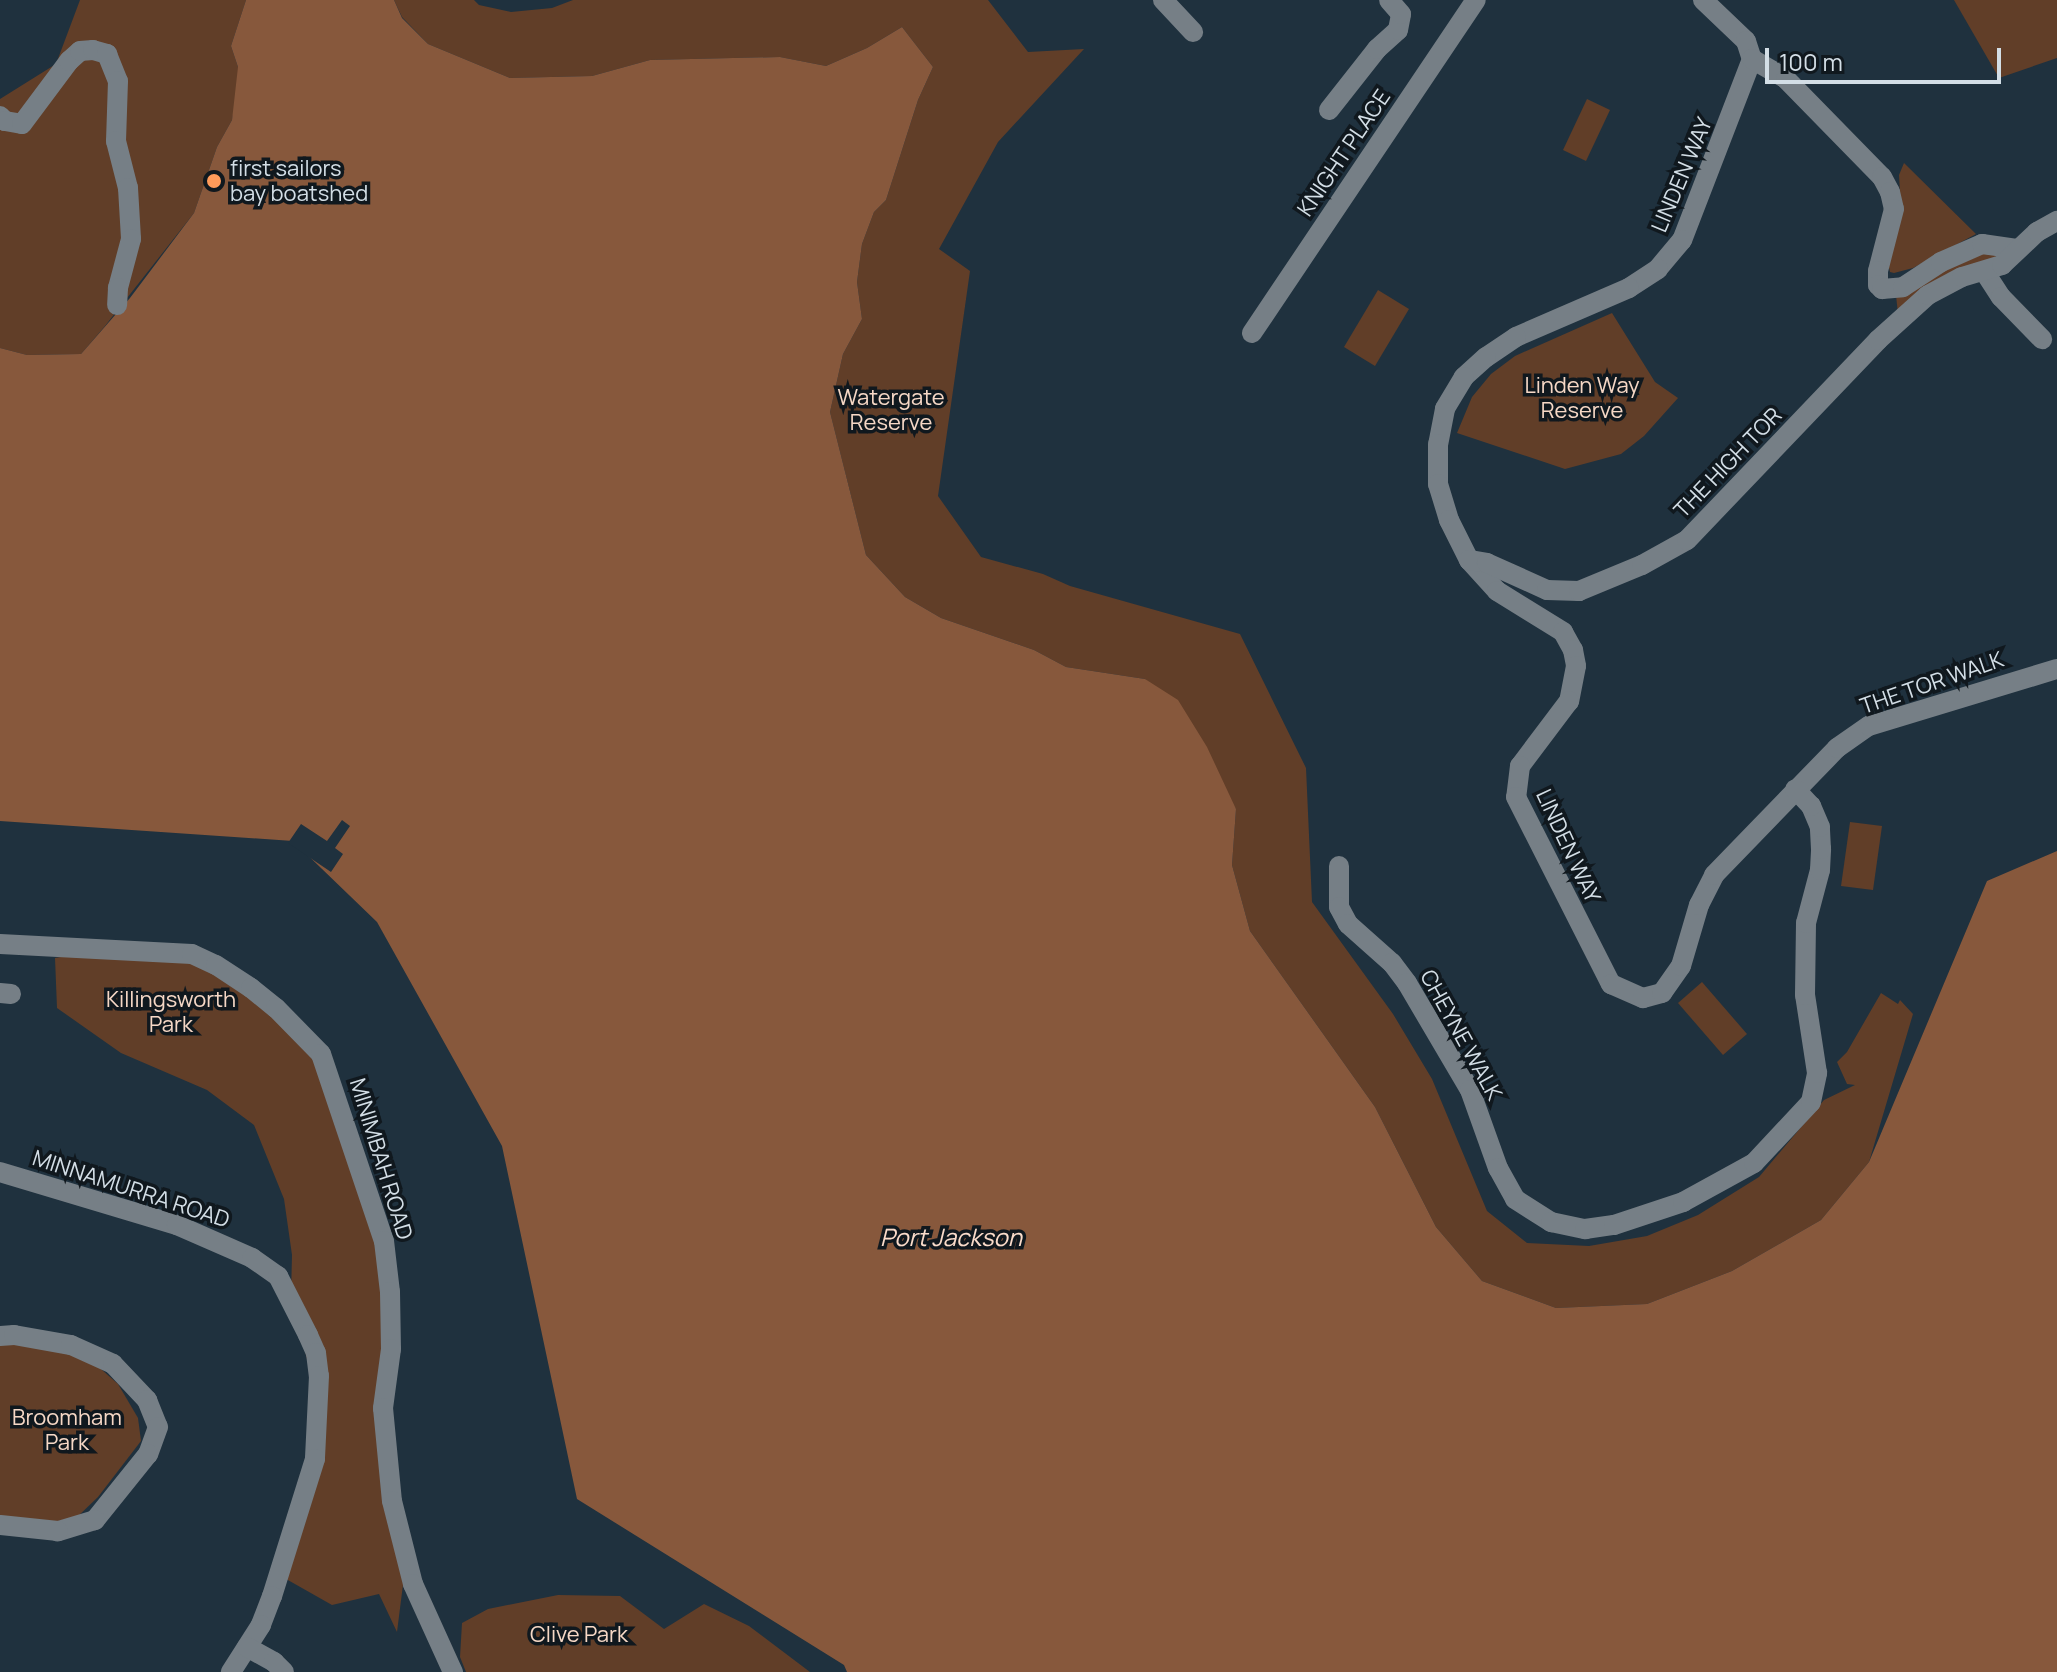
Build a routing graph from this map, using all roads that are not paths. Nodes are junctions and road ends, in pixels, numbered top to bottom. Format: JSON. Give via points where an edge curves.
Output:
{"nodes":[{"id":1,"x":1163,"y":0,"type":"edge"},
{"id":2,"x":1389,"y":0,"type":"edge"},
{"id":3,"x":1476,"y":0,"type":"edge"},
{"id":4,"x":1703,"y":0,"type":"edge"},
{"id":5,"x":1193,"y":32,"type":"dead end"},
{"id":6,"x":1752,"y":59,"type":"junction"},
{"id":7,"x":1329,"y":110,"type":"dead end"},
{"id":8,"x":0,"y":116,"type":"edge"},
{"id":9,"x":2057,"y":221,"type":"edge"},
{"id":10,"x":2017,"y":249,"type":"junction"},
{"id":11,"x":1984,"y":271,"type":"junction"},
{"id":12,"x":117,"y":305,"type":"dead end"},
{"id":13,"x":1252,"y":333,"type":"dead end"},
{"id":14,"x":2042,"y":339,"type":"dead end"},
{"id":15,"x":1469,"y":560,"type":"junction"},
{"id":16,"x":2057,"y":669,"type":"edge"},
{"id":17,"x":1795,"y":789,"type":"junction"},
{"id":18,"x":1339,"y":866,"type":"dead end"},
{"id":19,"x":0,"y":944,"type":"edge"},
{"id":20,"x":0,"y":1172,"type":"edge"},
{"id":21,"x":0,"y":1336,"type":"edge"},
{"id":22,"x":0,"y":1525,"type":"edge"},
{"id":23,"x":247,"y":1647,"type":"junction"},
{"id":24,"x":231,"y":1672,"type":"edge"},
{"id":25,"x":284,"y":1672,"type":"edge"},
{"id":26,"x":453,"y":1672,"type":"edge"}],
"edges":[{"from":1,"to":5,"type":"street"},
{"from":2,"to":7,"type":"street","via":[[1401,14],[1398,30]]},
{"from":3,"to":13,"type":"street","name":"KNIGHT PLACE"},
{"from":4,"to":6,"type":"street","via":[[1746,41]]},
{"from":6,"to":10,"type":"street","via":[[1786,79],[1882,177],[1894,209],[1878,271],[1882,289],[1903,287],[1982,244]]},
{"from":6,"to":15,"type":"street","name":"LINDEN WAY","via":[[1735,112],[1674,252],[1629,288],[1516,337],[1486,357],[1464,377],[1445,409],[1438,484]]},
{"from":8,"to":12,"type":"street","via":[[22,124],[80,51],[107,54],[118,81],[116,141],[128,188],[131,239]]},
{"from":9,"to":10,"type":"street","name":"THE HIGH TOR"},
{"from":10,"to":11,"type":"street","name":"THE HIGH TOR","via":[[2002,265]]},
{"from":11,"to":14,"type":"street"},
{"from":11,"to":15,"type":"street","name":"THE HIGH TOR","via":[[1928,295],[1878,340],[1687,540],[1579,591],[1547,590]]},
{"from":15,"to":17,"type":"street","name":"LINDEN WAY","via":[[1497,591],[1563,632],[1573,650],[1576,666],[1569,701],[1520,766],[1516,797],[1611,984],[1643,998],[1668,987],[1681,966],[1714,875]]},
{"from":16,"to":17,"type":"street","name":"THE TOR WALK","via":[[1869,726]]},
{"from":17,"to":18,"type":"street","name":"CHEYNE WALK","via":[[1811,806],[1820,827],[1820,870],[1806,923],[1805,995],[1817,1073],[1811,1102],[1754,1163],[1683,1202],[1614,1225],[1585,1229],[1551,1222],[1515,1199],[1470,1090],[1407,983],[1348,924],[1339,907]]},
{"from":19,"to":26,"type":"street","name":"MINIMBAH ROAD","via":[[192,954],[251,988],[321,1054],[384,1241],[391,1349],[383,1408],[392,1501],[413,1584]]},
{"from":20,"to":23,"type":"street","name":"MINNAMURRA ROAD","via":[[177,1225],[234,1248],[278,1276],[287,1289],[316,1353],[320,1411],[315,1459],[272,1596]]},
{"from":21,"to":22,"type":"street","via":[[71,1345],[113,1364],[147,1400],[158,1427],[148,1454],[95,1520],[58,1531]]},
{"from":23,"to":24,"type":"street","name":"MINNAMURRA ROAD"},
{"from":23,"to":25,"type":"street"}]}
